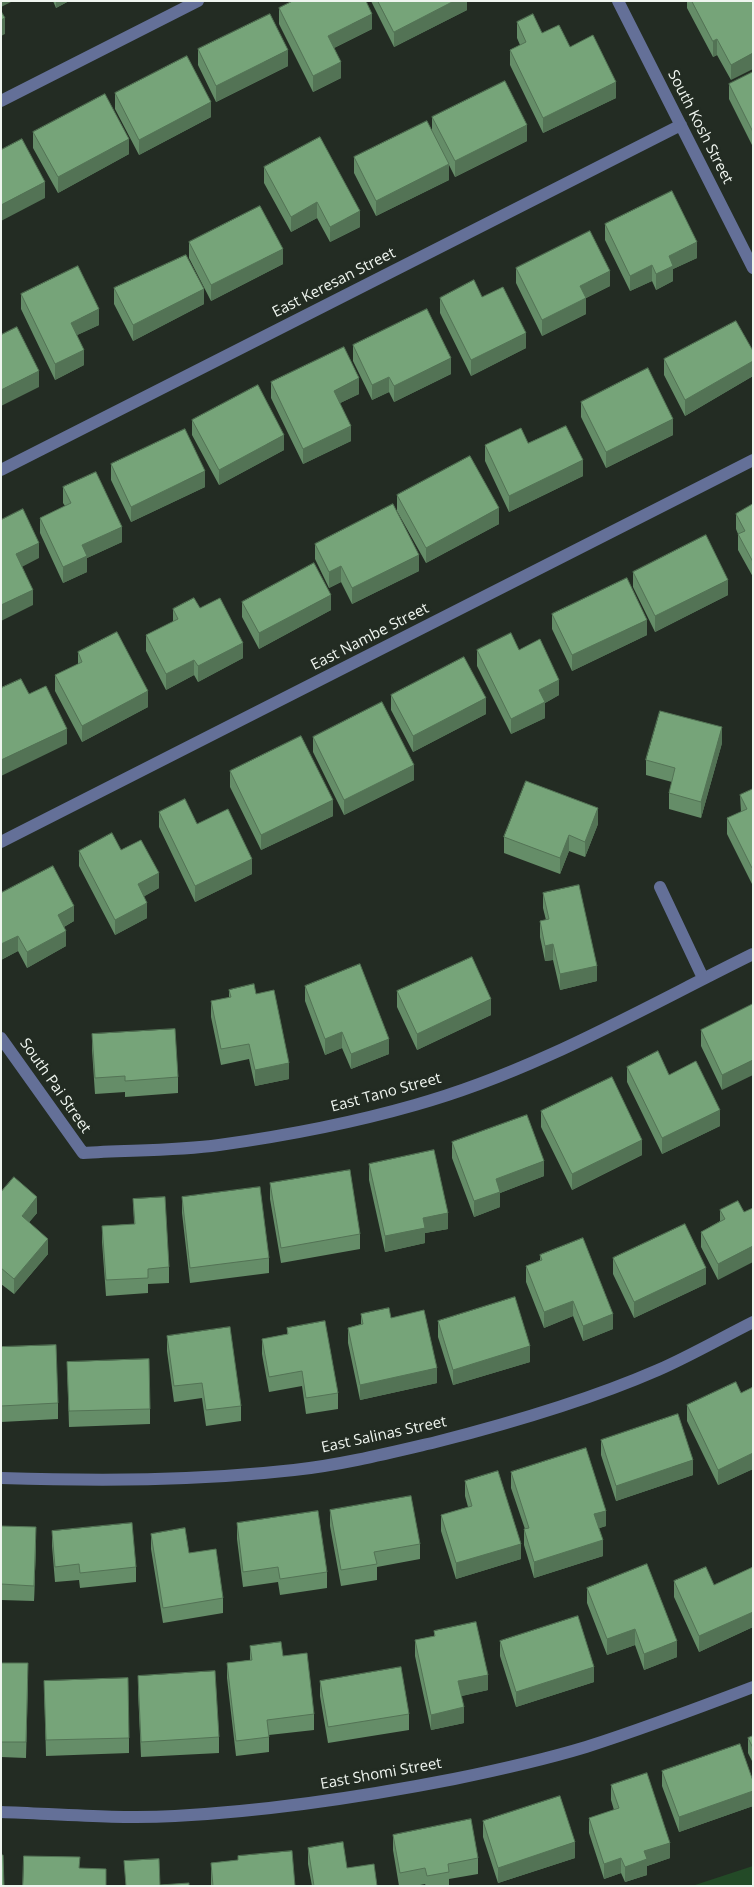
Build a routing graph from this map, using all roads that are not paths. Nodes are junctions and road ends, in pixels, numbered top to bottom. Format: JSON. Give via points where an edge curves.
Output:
{"nodes":[{"id":1,"x":198,"y":1,"type":"edge"},
{"id":2,"x":618,"y":1,"type":"edge"},
{"id":3,"x":1,"y":101,"type":"edge"},
{"id":4,"x":681,"y":125,"type":"junction"},
{"id":5,"x":753,"y":268,"type":"edge"},
{"id":6,"x":753,"y":460,"type":"edge"},
{"id":7,"x":1,"y":470,"type":"edge"},
{"id":8,"x":1,"y":842,"type":"edge"},
{"id":9,"x":660,"y":887,"type":"dead end"},
{"id":10,"x":753,"y":954,"type":"edge"},
{"id":11,"x":704,"y":978,"type":"junction"},
{"id":12,"x":1,"y":1038,"type":"edge"},
{"id":13,"x":83,"y":1153,"type":"joint"},
{"id":14,"x":753,"y":1322,"type":"edge"},
{"id":15,"x":1,"y":1478,"type":"edge"},
{"id":16,"x":753,"y":1687,"type":"edge"},
{"id":17,"x":1,"y":1812,"type":"edge"}],
"edges":[{"from":1,"to":3,"type":"street"},
{"from":2,"to":4,"type":"street","name":"South Kosh Street"},
{"from":4,"to":5,"type":"street","name":"South Kosh Street"},
{"from":4,"to":7,"type":"street","name":"East Keresan Street"},
{"from":6,"to":8,"type":"street","name":"East Nambe Street"},
{"from":9,"to":11,"type":"street"},
{"from":10,"to":11,"type":"street","name":"East Tano Street"},
{"from":11,"to":13,"type":"street","name":"East Tano Street","via":[[514,1070],[416,1105],[310,1129],[218,1145]]},
{"from":12,"to":13,"type":"street","name":"South Pai Street"},
{"from":14,"to":15,"type":"street","name":"East Salinas Street","via":[[658,1370],[583,1398],[492,1428],[390,1453],[296,1470],[218,1477],[110,1481]]},
{"from":16,"to":17,"type":"street","name":"East Shomi Street","via":[[584,1747],[403,1789],[174,1816]]}]}
